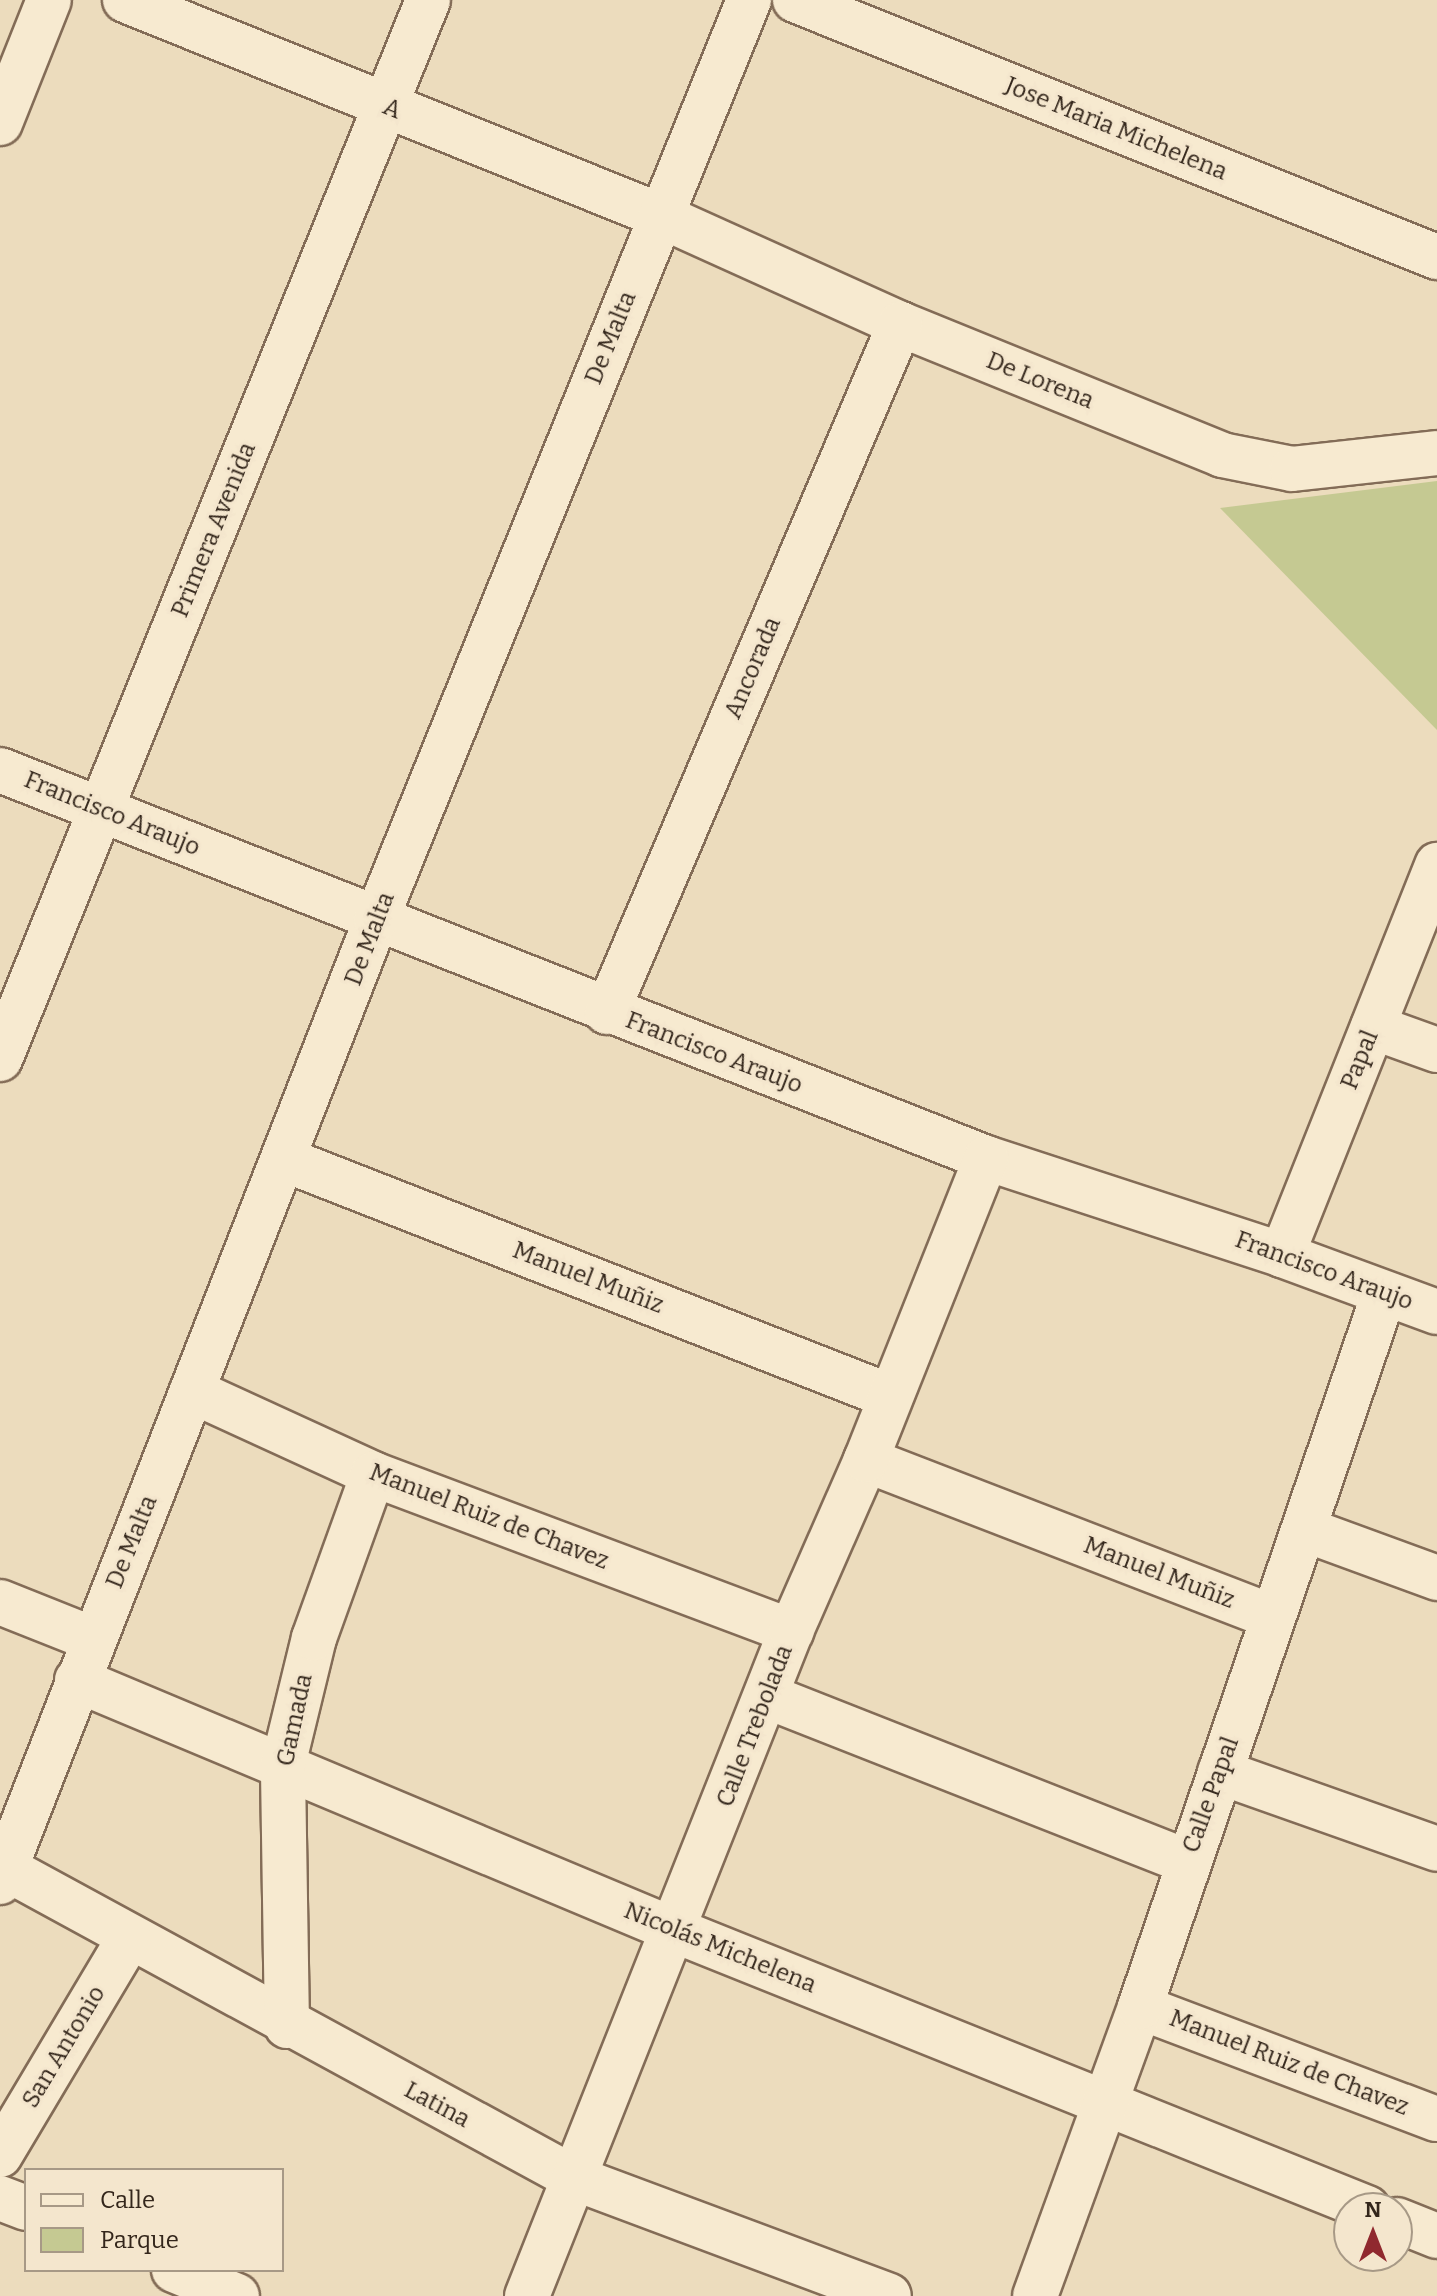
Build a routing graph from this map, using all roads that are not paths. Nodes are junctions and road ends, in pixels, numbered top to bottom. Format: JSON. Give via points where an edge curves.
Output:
{"nodes":[{"id":1,"x":49,"y":0,"type":"edge"},
{"id":2,"x":125,"y":0,"type":"edge"},
{"id":3,"x":428,"y":0,"type":"edge"},
{"id":4,"x":749,"y":0,"type":"edge"},
{"id":5,"x":795,"y":0,"type":"edge"},
{"id":6,"x":385,"y":106,"type":"junction"},
{"id":7,"x":0,"y":123,"type":"edge"},
{"id":8,"x":661,"y":216,"type":"junction"},
{"id":9,"x":1437,"y":257,"type":"edge"},
{"id":10,"x":900,"y":324,"type":"junction"},
{"id":11,"x":1437,"y":453,"type":"edge"},
{"id":12,"x":0,"y":770,"type":"edge"},
{"id":13,"x":102,"y":810,"type":"junction"},
{"id":14,"x":1437,"y":865,"type":"edge"},
{"id":15,"x":376,"y":920,"type":"junction"},
{"id":16,"x":607,"y":1012,"type":"junction"},
{"id":17,"x":1373,"y":1027,"type":"junction"},
{"id":18,"x":1437,"y":1050,"type":"edge"},
{"id":19,"x":0,"y":1059,"type":"edge"},
{"id":20,"x":986,"y":1158,"type":"junction"},
{"id":21,"x":286,"y":1160,"type":"junction"},
{"id":22,"x":1282,"y":1255,"type":"junction"},
{"id":23,"x":1384,"y":1294,"type":"junction"},
{"id":24,"x":1437,"y":1312,"type":"edge"},
{"id":25,"x":192,"y":1391,"type":"junction"},
{"id":26,"x":889,"y":1396,"type":"junction"},
{"id":27,"x":866,"y":1460,"type":"junction"},
{"id":28,"x":373,"y":1474,"type":"junction"},
{"id":29,"x":1306,"y":1530,"type":"junction"},
{"id":30,"x":1437,"y":1578,"type":"edge"},
{"id":31,"x":0,"y":1602,"type":"edge"},
{"id":32,"x":1272,"y":1617,"type":"junction"},
{"id":33,"x":791,"y":1631,"type":"junction"},
{"id":34,"x":93,"y":1639,"type":"junction"},
{"id":35,"x":77,"y":1680,"type":"junction"},
{"id":36,"x":769,"y":1697,"type":"junction"},
{"id":37,"x":283,"y":1765,"type":"junction"},
{"id":38,"x":1220,"y":1772,"type":"junction"},
{"id":39,"x":1437,"y":1849,"type":"edge"},
{"id":40,"x":1187,"y":1862,"type":"junction"},
{"id":41,"x":3,"y":1875,"type":"edge"},
{"id":42,"x":674,"y":1930,"type":"junction"},
{"id":43,"x":129,"y":1939,"type":"junction"},
{"id":44,"x":1140,"y":2007,"type":"junction"},
{"id":45,"x":287,"y":2026,"type":"junction"},
{"id":46,"x":1103,"y":2102,"type":"junction"},
{"id":47,"x":1437,"y":2119,"type":"edge"},
{"id":48,"x":0,"y":2155,"type":"edge"},
{"id":49,"x":574,"y":2178,"type":"junction"},
{"id":50,"x":1333,"y":2194,"type":"edge"},
{"id":51,"x":0,"y":2198,"type":"edge"},
{"id":52,"x":24,"y":2207,"type":"edge"},
{"id":53,"x":1413,"y":2226,"type":"edge"},
{"id":54,"x":1437,"y":2236,"type":"edge"},
{"id":55,"x":179,"y":2272,"type":"edge"},
{"id":56,"x":237,"y":2296,"type":"edge"},
{"id":57,"x":527,"y":2296,"type":"edge"},
{"id":58,"x":889,"y":2296,"type":"edge"},
{"id":59,"x":1035,"y":2296,"type":"edge"}],
"edges":[{"from":1,"to":7,"type":"street"},
{"from":2,"to":6,"type":"street","name":"A"},
{"from":3,"to":6,"type":"street","name":"Primera Avenida"},
{"from":4,"to":8,"type":"street","name":"De Malta"},
{"from":5,"to":9,"type":"street","name":"Jose Maria Michelena"},
{"from":6,"to":8,"type":"street","name":"A"},
{"from":6,"to":13,"type":"street","name":"Primera Avenida"},
{"from":8,"to":10,"type":"street","name":"De Lorena"},
{"from":8,"to":15,"type":"street","name":"De Malta"},
{"from":10,"to":11,"type":"street","name":"De Lorena","via":[[1255,465],[1292,469]]},
{"from":10,"to":16,"type":"street","name":"Ancorada"},
{"from":12,"to":13,"type":"street","name":"Francisco Araujo"},
{"from":13,"to":15,"type":"street","name":"Francisco Araujo"},
{"from":13,"to":19,"type":"street","name":"Primera Avenida"},
{"from":14,"to":17,"type":"street","name":"Papal"},
{"from":15,"to":16,"type":"street","name":"Francisco Araujo"},
{"from":15,"to":21,"type":"street","name":"De Malta"},
{"from":16,"to":20,"type":"street","name":"Francisco Araujo"},
{"from":17,"to":18,"type":"street"},
{"from":17,"to":22,"type":"street","name":"Papal"},
{"from":20,"to":22,"type":"street","name":"Francisco Araujo"},
{"from":20,"to":26,"type":"street","name":"Calle Trebolada"},
{"from":21,"to":25,"type":"street","name":"De Malta"},
{"from":21,"to":26,"type":"street","name":"Manuel Muñiz"},
{"from":22,"to":23,"type":"street","name":"Francisco Araujo"},
{"from":23,"to":24,"type":"street","name":"Francisco Araujo"},
{"from":23,"to":29,"type":"street","name":"Calle Papal"},
{"from":25,"to":28,"type":"street","name":"Manuel Ruiz de Chavez"},
{"from":25,"to":34,"type":"street","name":"De Malta"},
{"from":26,"to":27,"type":"street","name":"Calle Trebolada"},
{"from":27,"to":32,"type":"street","name":"Manuel Muñiz"},
{"from":27,"to":33,"type":"street","name":"Calle Trebolada"},
{"from":28,"to":33,"type":"street","name":"Manuel Ruiz de Chavez"},
{"from":28,"to":37,"type":"street","name":"Gamada","via":[[314,1638]]},
{"from":29,"to":30,"type":"street"},
{"from":29,"to":32,"type":"street","name":"Calle Papal"},
{"from":31,"to":34,"type":"street"},
{"from":32,"to":38,"type":"street","name":"Calle Papal"},
{"from":33,"to":36,"type":"street","name":"Calle Trebolada"},
{"from":34,"to":35,"type":"street","name":"De Malta"},
{"from":35,"to":37,"type":"street","name":"Nicolás Michelena"},
{"from":35,"to":41,"type":"street","name":"De Malta"},
{"from":36,"to":40,"type":"street"},
{"from":36,"to":42,"type":"street","name":"Calle Trebolada"},
{"from":37,"to":42,"type":"street","name":"Nicolás Michelena"},
{"from":37,"to":45,"type":"street","name":"Gamada"},
{"from":38,"to":39,"type":"street"},
{"from":38,"to":40,"type":"street","name":"Calle Papal"},
{"from":40,"to":44,"type":"street","name":"Calle Papal"},
{"from":41,"to":43,"type":"street","name":"Latina"},
{"from":42,"to":46,"type":"street","name":"Nicolás Michelena"},
{"from":42,"to":49,"type":"street","name":"Calle Trebolada"},
{"from":43,"to":45,"type":"street","name":"Latina"},
{"from":43,"to":48,"type":"street","name":"San Antonio"},
{"from":44,"to":46,"type":"street","name":"Calle Papal"},
{"from":44,"to":47,"type":"street","name":"Manuel Ruiz de Chavez"},
{"from":45,"to":49,"type":"street","name":"Latina"},
{"from":46,"to":50,"type":"street","name":"Nicolás Michelena"},
{"from":46,"to":59,"type":"street","name":"Calle Papal"},
{"from":49,"to":57,"type":"street","name":"Calle Trebolada"},
{"from":49,"to":58,"type":"street","name":"Latina"},
{"from":51,"to":52,"type":"street"},
{"from":53,"to":54,"type":"street"},
{"from":55,"to":56,"type":"street"}]}
